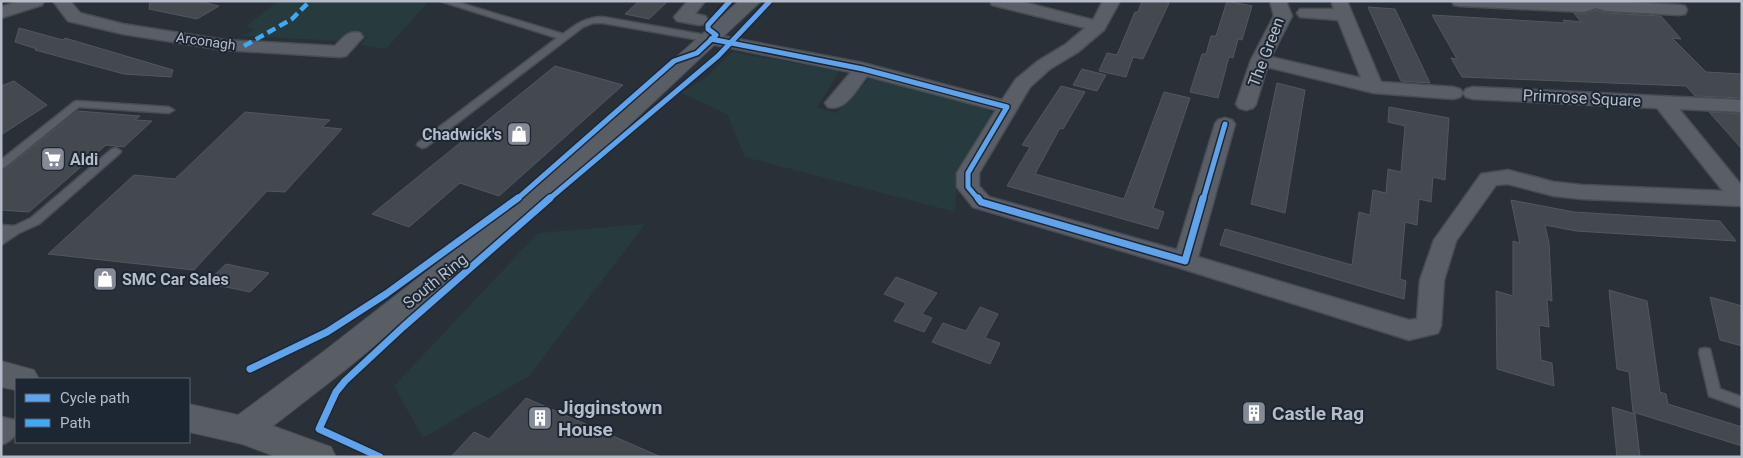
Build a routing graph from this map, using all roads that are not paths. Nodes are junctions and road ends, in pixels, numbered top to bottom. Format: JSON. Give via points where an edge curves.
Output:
{"nodes":[{"id":1,"x":36,"y":1,"type":"edge"},
{"id":2,"x":61,"y":1,"type":"edge"},
{"id":3,"x":444,"y":1,"type":"edge"},
{"id":4,"x":697,"y":1,"type":"edge"},
{"id":5,"x":751,"y":1,"type":"edge"},
{"id":6,"x":998,"y":1,"type":"edge"},
{"id":7,"x":1112,"y":1,"type":"edge"},
{"id":8,"x":1278,"y":1,"type":"edge"},
{"id":9,"x":1460,"y":1,"type":"edge"},
{"id":10,"x":1481,"y":2,"type":"edge"},
{"id":11,"x":1595,"y":2,"type":"edge"},
{"id":12,"x":1680,"y":10,"type":"dead end"},
{"id":13,"x":1,"y":13,"type":"edge"},
{"id":14,"x":1306,"y":13,"type":"dead end"},
{"id":15,"x":1098,"y":26,"type":"junction"},
{"id":16,"x":705,"y":30,"type":"junction"},
{"id":17,"x":354,"y":37,"type":"dead end"},
{"id":18,"x":564,"y":37,"type":"junction"},
{"id":19,"x":1260,"y":60,"type":"junction"},
{"id":20,"x":862,"y":69,"type":"junction"},
{"id":21,"x":1374,"y":86,"type":"junction"},
{"id":22,"x":1473,"y":92,"type":"dead end"},
{"id":23,"x":1453,"y":93,"type":"dead end"},
{"id":24,"x":1501,"y":94,"type":"junction"},
{"id":25,"x":1663,"y":102,"type":"junction"},
{"id":26,"x":835,"y":103,"type":"dead end"},
{"id":27,"x":1246,"y":104,"type":"dead end"},
{"id":28,"x":1742,"y":106,"type":"edge"},
{"id":29,"x":1007,"y":107,"type":"junction"},
{"id":30,"x":169,"y":110,"type":"dead end"},
{"id":31,"x":1513,"y":111,"type":"dead end"},
{"id":32,"x":1225,"y":124,"type":"dead end"},
{"id":33,"x":422,"y":145,"type":"dead end"},
{"id":34,"x":116,"y":151,"type":"dead end"},
{"id":35,"x":1,"y":165,"type":"edge"},
{"id":36,"x":1741,"y":198,"type":"edge"},
{"id":37,"x":1,"y":228,"type":"edge"},
{"id":38,"x":15,"y":230,"type":"junction"},
{"id":39,"x":1,"y":241,"type":"edge"},
{"id":40,"x":1185,"y":261,"type":"junction"},
{"id":41,"x":1705,"y":353,"type":"dead end"},
{"id":42,"x":1,"y":374,"type":"edge"},
{"id":43,"x":19,"y":378,"type":"edge"},
{"id":44,"x":1742,"y":403,"type":"edge"},
{"id":45,"x":190,"y":418,"type":"edge"},
{"id":46,"x":1,"y":428,"type":"edge"},
{"id":47,"x":242,"y":430,"type":"junction"},
{"id":48,"x":1,"y":433,"type":"edge"},
{"id":49,"x":319,"y":457,"type":"edge"}],
"edges":[{"from":1,"to":13,"type":"street"},
{"from":2,"to":17,"type":"street","name":"Arconagh","via":[[74,17],[123,29],[224,45],[340,52]]},
{"from":3,"to":18,"type":"lane"},
{"from":4,"to":16,"type":"street","via":[[683,17]]},
{"from":5,"to":16,"type":"main road","name":"South Ring"},
{"from":6,"to":15,"type":"street"},
{"from":7,"to":15,"type":"street"},
{"from":8,"to":19,"type":"street","name":"The Green","via":[[1283,16]]},
{"from":9,"to":10,"type":"street"},
{"from":10,"to":11,"type":"street","via":[[1584,6]]},
{"from":11,"to":12,"type":"street","via":[[1606,6]]},
{"from":14,"to":21,"type":"street","via":[[1342,10]]},
{"from":15,"to":29,"type":"street","via":[[1023,83]]},
{"from":16,"to":18,"type":"lane","via":[[592,20]]},
{"from":16,"to":20,"type":"street"},
{"from":16,"to":47,"type":"main road","name":"South Ring","via":[[517,215]]},
{"from":18,"to":33,"type":"lane"},
{"from":19,"to":21,"type":"street"},
{"from":19,"to":27,"type":"street","name":"The Green"},
{"from":20,"to":26,"type":"street"},
{"from":20,"to":29,"type":"street"},
{"from":21,"to":23,"type":"street"},
{"from":22,"to":24,"type":"street","name":"Primrose Square"},
{"from":24,"to":25,"type":"street","name":"Primrose Square"},
{"from":24,"to":31,"type":"street","name":"Primrose Square"},
{"from":25,"to":28,"type":"street","name":"Primrose Square"},
{"from":25,"to":36,"type":"street","name":"Primrose Square"},
{"from":29,"to":40,"type":"street","via":[[968,173],[968,186],[981,202]]},
{"from":30,"to":35,"type":"lane","via":[[77,104]]},
{"from":32,"to":40,"type":"street"},
{"from":34,"to":38,"type":"lane","via":[[35,221]]},
{"from":36,"to":40,"type":"street","via":[[1582,192],[1554,189],[1508,177],[1489,179],[1445,240],[1432,280],[1429,326],[1409,330]]},
{"from":37,"to":38,"type":"lane"},
{"from":38,"to":39,"type":"lane"},
{"from":41,"to":44,"type":"lane","via":[[1714,392]]},
{"from":42,"to":43,"type":"main road"},
{"from":45,"to":47,"type":"main road"},
{"from":46,"to":48,"type":"street","via":[[5,428]]},
{"from":47,"to":49,"type":"main road"}]}
